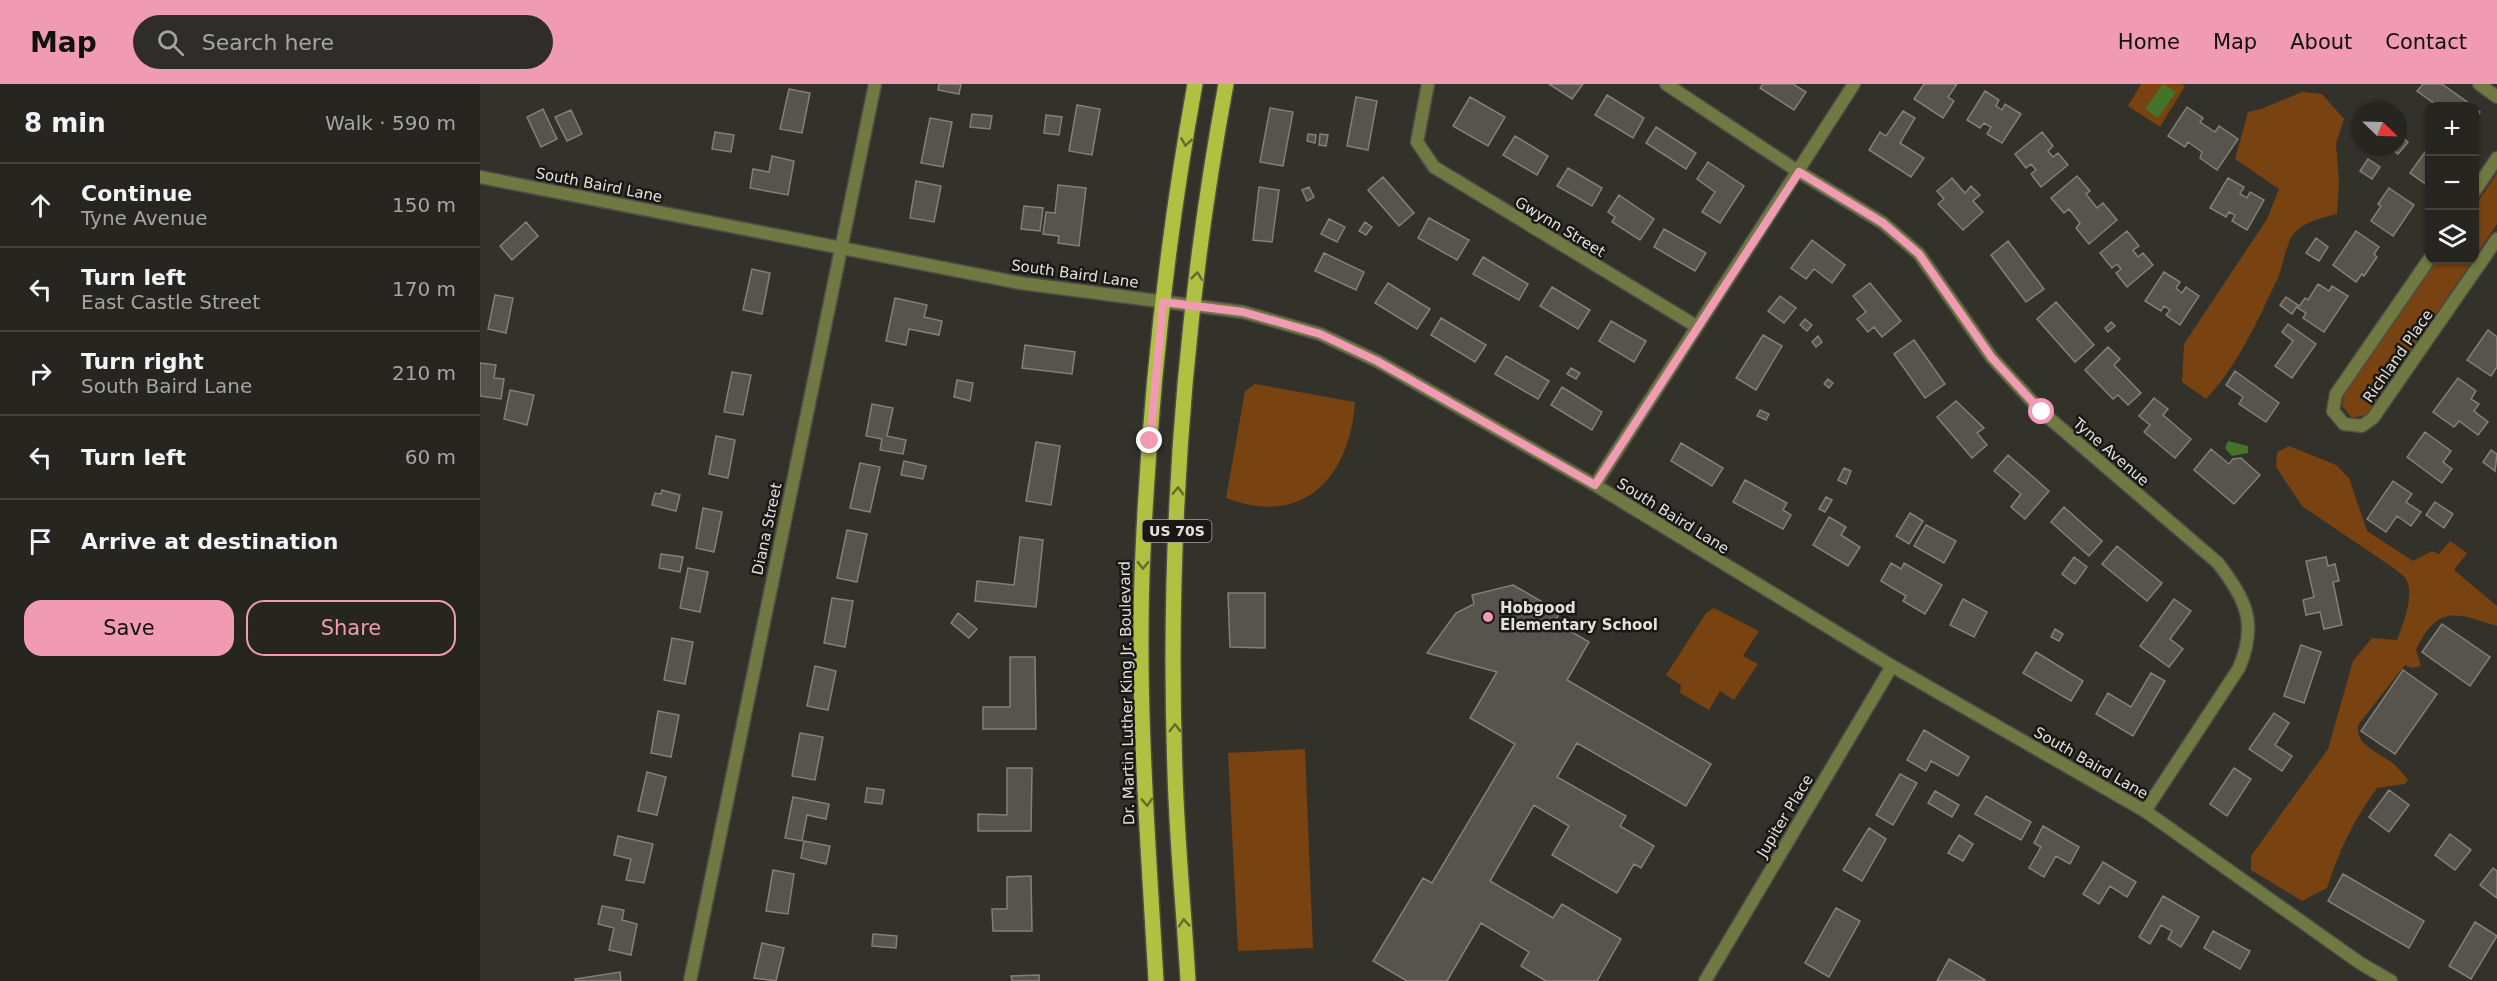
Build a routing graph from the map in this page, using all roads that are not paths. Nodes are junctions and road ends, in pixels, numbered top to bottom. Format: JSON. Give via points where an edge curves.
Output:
{"nodes":[{"id":1,"x":874,"y":84,"type":"edge"},
{"id":2,"x":1195,"y":84,"type":"edge"},
{"id":3,"x":1226,"y":84,"type":"edge"},
{"id":4,"x":1428,"y":84,"type":"edge"},
{"id":5,"x":1666,"y":84,"type":"edge"},
{"id":6,"x":1854,"y":84,"type":"edge"},
{"id":7,"x":2479,"y":84,"type":"edge"},
{"id":8,"x":2497,"y":96,"type":"edge"},
{"id":9,"x":2497,"y":158,"type":"edge"},
{"id":10,"x":1799,"y":172,"type":"junction"},
{"id":11,"x":480,"y":177,"type":"edge"},
{"id":12,"x":2479,"y":186,"type":"edge"},
{"id":13,"x":2497,"y":239,"type":"edge"},
{"id":14,"x":839,"y":248,"type":"junction"},
{"id":15,"x":2426,"y":264,"type":"edge"},
{"id":16,"x":1163,"y":302,"type":"junction"},
{"id":17,"x":1194,"y":305,"type":"junction"},
{"id":18,"x":1696,"y":326,"type":"junction"},
{"id":19,"x":1595,"y":485,"type":"junction"},
{"id":20,"x":1892,"y":666,"type":"junction"},
{"id":21,"x":2145,"y":811,"type":"junction"},
{"id":22,"x":690,"y":981,"type":"edge"},
{"id":23,"x":1156,"y":981,"type":"edge"},
{"id":24,"x":1188,"y":981,"type":"edge"},
{"id":25,"x":1705,"y":981,"type":"edge"},
{"id":26,"x":2391,"y":981,"type":"edge"}],
"edges":[{"from":1,"to":14,"type":"street","name":"Diana Street"},
{"from":2,"to":16,"type":"main road","name":"Dr. Martin Luther King Jr. Boulevard","number":"US 70S","one_way":true},
{"from":17,"to":3,"type":"main road","number":"US 70S","one_way":true,"via":[[1211,163]]},
{"from":4,"to":18,"type":"street","name":"Gwynn Street","via":[[1417,142],[1434,167]]},
{"from":5,"to":10,"type":"street","name":"Tyne Avenue"},
{"from":6,"to":10,"type":"street"},
{"from":7,"to":8,"type":"street"},
{"from":9,"to":12,"type":"street"},
{"from":10,"to":18,"type":"street"},
{"from":10,"to":21,"type":"street","name":"Tyne Avenue","via":[[1883,223],[1919,254],[1992,358],[2042,412],[2218,563],[2240,591],[2248,618],[2247,648],[2239,669]]},
{"from":11,"to":14,"type":"street","name":"South Baird Lane"},
{"from":13,"to":15,"type":"street","name":"Richland Place","via":[[2373,418],[2362,426],[2344,424],[2333,411],[2337,394]]},
{"from":14,"to":16,"type":"street","name":"South Baird Lane","via":[[1020,283]]},
{"from":14,"to":22,"type":"street","name":"Diana Street"},
{"from":16,"to":17,"type":"street","name":"South Baird Lane"},
{"from":16,"to":23,"type":"main road","name":"Dr. Martin Luther King Jr. Boulevard","number":"US 70S","one_way":true,"via":[[1143,553],[1142,696]]},
{"from":17,"to":19,"type":"street","name":"South Baird Lane","via":[[1243,312],[1320,334],[1377,361]]},
{"from":24,"to":17,"type":"main road","number":"US 70S","one_way":true,"via":[[1175,773],[1174,615],[1180,449]]},
{"from":18,"to":19,"type":"street"},
{"from":19,"to":20,"type":"street","name":"South Baird Lane"},
{"from":20,"to":21,"type":"street","name":"South Baird Lane"},
{"from":20,"to":25,"type":"street","name":"Jupiter Place"},
{"from":21,"to":26,"type":"street","name":"South Baird Lane"}]}
